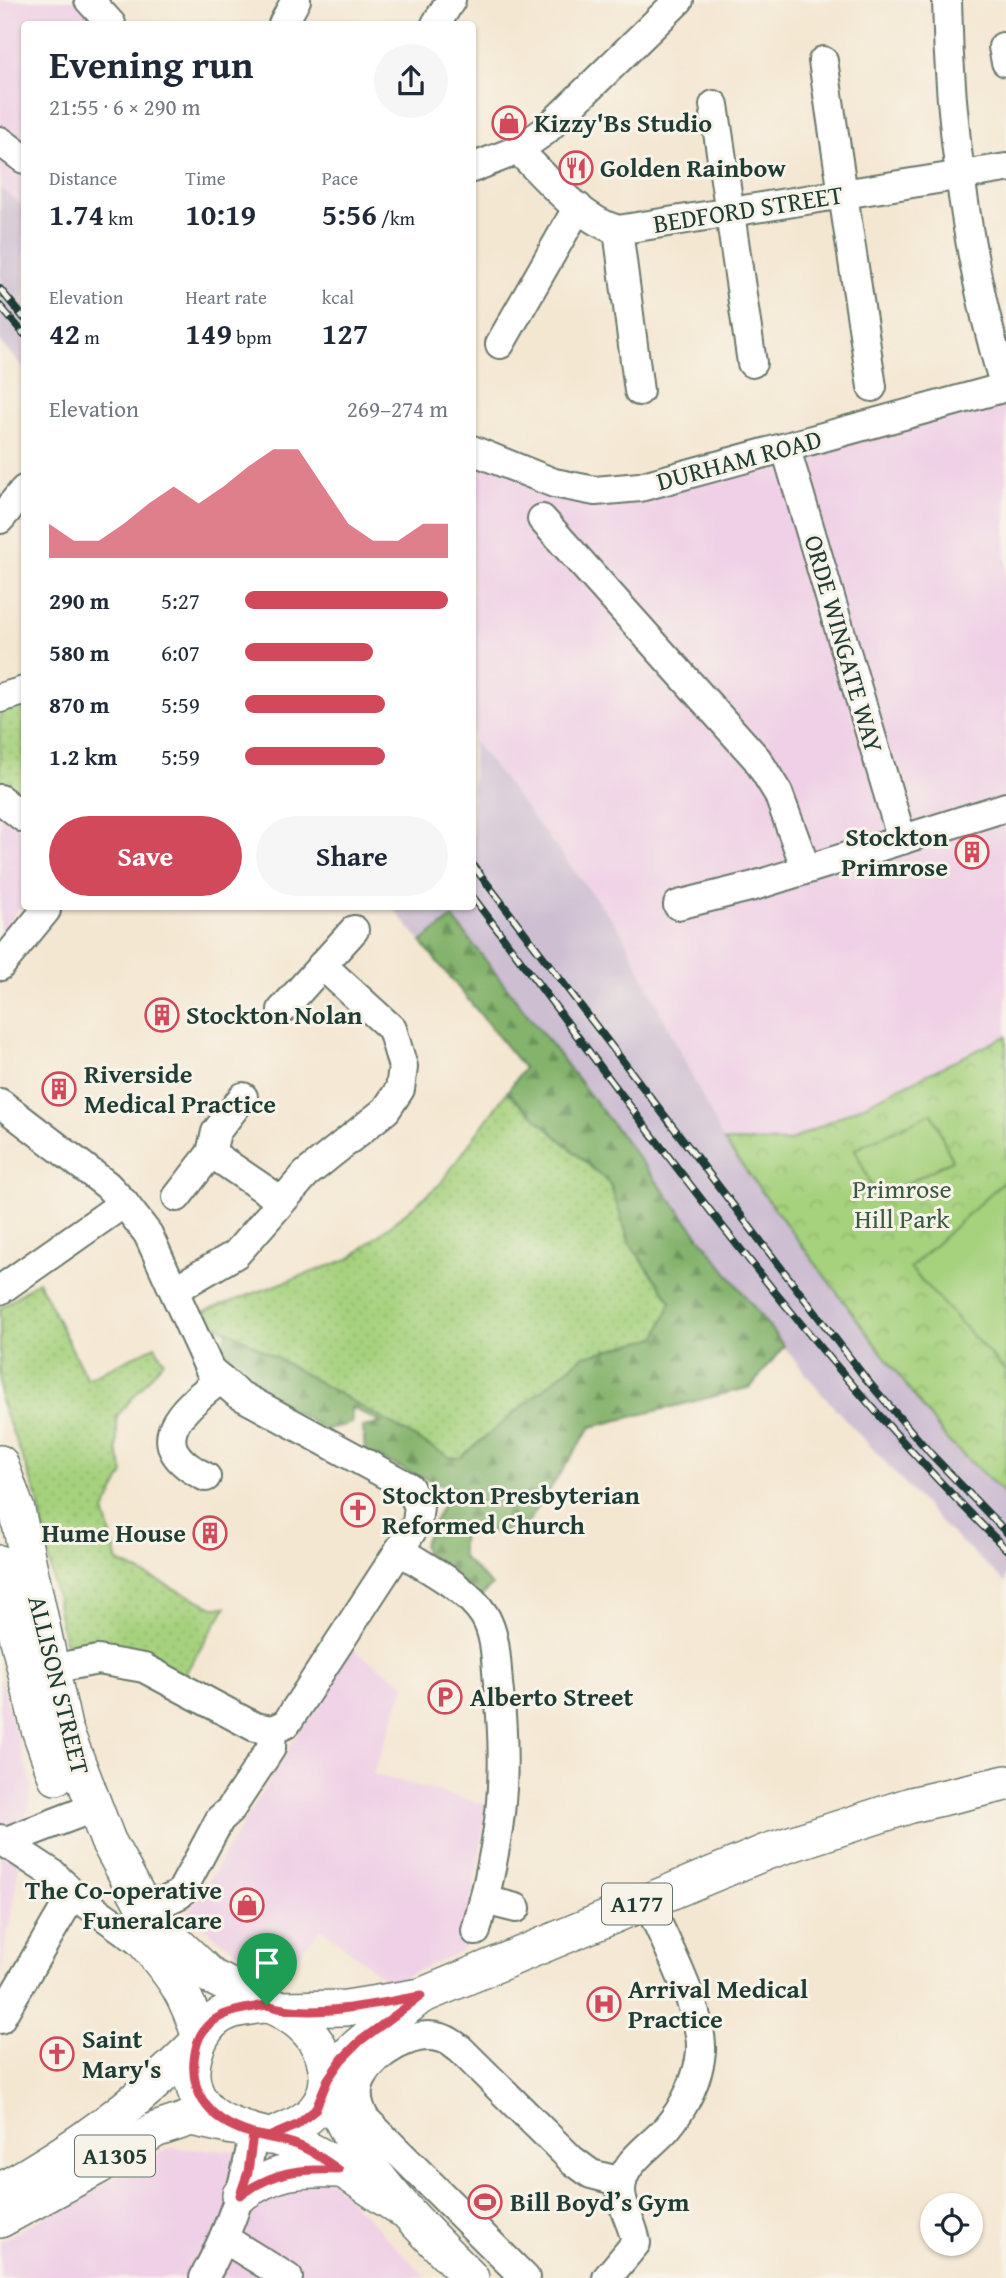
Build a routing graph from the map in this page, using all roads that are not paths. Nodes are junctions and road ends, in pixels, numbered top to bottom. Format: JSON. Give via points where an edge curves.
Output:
{"nodes":[{"id":1,"x":89,"y":0,"type":"edge"},
{"id":2,"x":296,"y":0,"type":"edge"},
{"id":3,"x":451,"y":0,"type":"edge"},
{"id":4,"x":947,"y":0,"type":"edge"},
{"id":5,"x":667,"y":3,"type":"edge"},
{"id":6,"x":108,"y":21,"type":"edge"},
{"id":7,"x":285,"y":21,"type":"edge"},
{"id":8,"x":438,"y":21,"type":"edge"},
{"id":9,"x":823,"y":61,"type":"dead end"},
{"id":10,"x":714,"y":105,"type":"dead end"},
{"id":11,"x":0,"y":141,"type":"edge"},
{"id":12,"x":518,"y":150,"type":"junction"},
{"id":13,"x":21,"y":157,"type":"edge"},
{"id":14,"x":476,"y":166,"type":"edge"},
{"id":15,"x":1006,"y":168,"type":"edge"},
{"id":16,"x":962,"y":177,"type":"junction"},
{"id":17,"x":845,"y":194,"type":"junction"},
{"id":18,"x":578,"y":207,"type":"junction"},
{"id":19,"x":728,"y":212,"type":"junction"},
{"id":20,"x":618,"y":230,"type":"junction"},
{"id":21,"x":994,"y":302,"type":"edge"},
{"id":22,"x":500,"y":344,"type":"dead end"},
{"id":23,"x":752,"y":363,"type":"dead end"},
{"id":24,"x":872,"y":387,"type":"dead end"},
{"id":25,"x":1005,"y":387,"type":"edge"},
{"id":26,"x":639,"y":390,"type":"dead end"},
{"id":27,"x":786,"y":449,"type":"junction"},
{"id":28,"x":476,"y":452,"type":"edge"},
{"id":29,"x":21,"y":494,"type":"edge"},
{"id":30,"x":0,"y":519,"type":"edge"},
{"id":31,"x":542,"y":519,"type":"dead end"},
{"id":32,"x":21,"y":692,"type":"edge"},
{"id":33,"x":0,"y":698,"type":"edge"},
{"id":34,"x":0,"y":799,"type":"edge"},
{"id":35,"x":1006,"y":807,"type":"edge"},
{"id":36,"x":21,"y":816,"type":"edge"},
{"id":37,"x":902,"y":840,"type":"junction"},
{"id":38,"x":806,"y":869,"type":"junction"},
{"id":39,"x":678,"y":905,"type":"dead end"},
{"id":40,"x":46,"y":910,"type":"dead end"},
{"id":41,"x":354,"y":930,"type":"dead end"},
{"id":42,"x":322,"y":965,"type":"junction"},
{"id":43,"x":0,"y":966,"type":"edge"},
{"id":44,"x":282,"y":1010,"type":"dead end"},
{"id":45,"x":243,"y":1097,"type":"dead end"},
{"id":46,"x":0,"y":1103,"type":"edge"},
{"id":47,"x":211,"y":1153,"type":"junction"},
{"id":48,"x":177,"y":1197,"type":"dead end"},
{"id":49,"x":280,"y":1200,"type":"junction"},
{"id":50,"x":124,"y":1203,"type":"junction"},
{"id":51,"x":0,"y":1290,"type":"edge"},
{"id":52,"x":174,"y":1290,"type":"junction"},
{"id":53,"x":220,"y":1379,"type":"junction"},
{"id":54,"x":0,"y":1463,"type":"edge"},
{"id":55,"x":206,"y":1477,"type":"dead end"},
{"id":56,"x":399,"y":1550,"type":"junction"},
{"id":57,"x":0,"y":1563,"type":"edge"},
{"id":58,"x":51,"y":1669,"type":"junction"},
{"id":59,"x":272,"y":1730,"type":"junction"},
{"id":60,"x":1006,"y":1783,"type":"edge"},
{"id":61,"x":82,"y":1813,"type":"junction"},
{"id":62,"x":2,"y":1841,"type":"edge"},
{"id":63,"x":73,"y":1894,"type":"junction"},
{"id":64,"x":140,"y":1900,"type":"junction"},
{"id":65,"x":484,"y":1900,"type":"junction"},
{"id":66,"x":646,"y":1900,"type":"junction"},
{"id":67,"x":516,"y":1908,"type":"dead end"},
{"id":68,"x":476,"y":1931,"type":"dead end"},
{"id":69,"x":150,"y":1949,"type":"junction"},
{"id":70,"x":421,"y":1996,"type":"junction"},
{"id":71,"x":272,"y":2007,"type":"junction"},
{"id":72,"x":0,"y":2019,"type":"edge"},
{"id":73,"x":199,"y":2041,"type":"junction"},
{"id":74,"x":328,"y":2083,"type":"junction"},
{"id":75,"x":252,"y":2133,"type":"junction"},
{"id":76,"x":339,"y":2170,"type":"junction"},
{"id":77,"x":622,"y":2182,"type":"junction"},
{"id":78,"x":0,"y":2191,"type":"edge"},
{"id":79,"x":240,"y":2195,"type":"junction"},
{"id":80,"x":400,"y":2208,"type":"junction"},
{"id":81,"x":0,"y":2220,"type":"edge"},
{"id":82,"x":225,"y":2238,"type":"junction"},
{"id":83,"x":204,"y":2278,"type":"edge"},
{"id":84,"x":288,"y":2278,"type":"edge"},
{"id":85,"x":471,"y":2278,"type":"edge"},
{"id":86,"x":525,"y":2278,"type":"edge"},
{"id":87,"x":607,"y":2278,"type":"edge"}],
"edges":[{"from":1,"to":6,"type":"street"},
{"from":2,"to":7,"type":"street"},
{"from":3,"to":8,"type":"street"},
{"from":4,"to":16,"type":"street","via":[[949,86]]},
{"from":5,"to":12,"type":"street","via":[[568,110]]},
{"from":9,"to":17,"type":"street"},
{"from":10,"to":19,"type":"street"},
{"from":11,"to":13,"type":"street"},
{"from":12,"to":14,"type":"street"},
{"from":12,"to":18,"type":"street","name":"BEDFORD STREET"},
{"from":15,"to":16,"type":"street","name":"BEDFORD STREET"},
{"from":16,"to":17,"type":"street","name":"BEDFORD STREET"},
{"from":16,"to":21,"type":"street"},
{"from":17,"to":19,"type":"street","name":"BEDFORD STREET"},
{"from":17,"to":24,"type":"street"},
{"from":18,"to":20,"type":"street","name":"BEDFORD STREET","via":[[602,225]]},
{"from":18,"to":22,"type":"street"},
{"from":19,"to":20,"type":"street","name":"BEDFORD STREET"},
{"from":19,"to":23,"type":"street"},
{"from":20,"to":26,"type":"street"},
{"from":21,"to":25,"type":"street"},
{"from":25,"to":27,"type":"street","name":"DURHAM ROAD"},
{"from":27,"to":28,"type":"street","name":"DURHAM ROAD","via":[[640,486],[595,491],[554,483]]},
{"from":27,"to":37,"type":"street","name":"ORDE WINGATE WAY"},
{"from":29,"to":30,"type":"street"},
{"from":31,"to":38,"type":"street","via":[[757,759],[778,793]]},
{"from":32,"to":33,"type":"street"},
{"from":34,"to":36,"type":"street"},
{"from":35,"to":37,"type":"street"},
{"from":37,"to":38,"type":"street"},
{"from":38,"to":39,"type":"street"},
{"from":40,"to":43,"type":"street"},
{"from":41,"to":42,"type":"street"},
{"from":42,"to":44,"type":"street"},
{"from":42,"to":49,"type":"street","via":[[391,1029],[403,1068],[400,1089],[386,1110]]},
{"from":45,"to":47,"type":"street","via":[[216,1132]]},
{"from":46,"to":50,"type":"street"},
{"from":47,"to":48,"type":"street"},
{"from":47,"to":49,"type":"street"},
{"from":49,"to":52,"type":"street","via":[[236,1254]]},
{"from":50,"to":51,"type":"street"},
{"from":50,"to":52,"type":"street","via":[[148,1234]]},
{"from":52,"to":53,"type":"street","via":[[211,1370]]},
{"from":53,"to":55,"type":"street","via":[[185,1406],[172,1429],[172,1448],[185,1466]]},
{"from":53,"to":56,"type":"street","via":[[238,1394],[410,1487],[419,1506],[417,1523]]},
{"from":54,"to":58,"type":"main road","name":"ALLISON STREET","via":[[17,1510]]},
{"from":56,"to":59,"type":"street","via":[[286,1724]]},
{"from":56,"to":65,"type":"street","via":[[460,1591],[485,1615],[495,1646],[505,1742],[503,1800]]},
{"from":57,"to":61,"type":"main road","name":"ALLISON STREET","via":[[39,1729]]},
{"from":58,"to":59,"type":"street","via":[[98,1660],[144,1668],[255,1727]]},
{"from":58,"to":61,"type":"main road","name":"ALLISON STREET"},
{"from":59,"to":64,"type":"street","via":[[271,1748],[220,1819],[180,1894],[163,1902]]},
{"from":60,"to":66,"type":"main road","number":"A177","via":[[911,1805],[766,1852]]},
{"from":61,"to":62,"type":"street"},
{"from":61,"to":64,"type":"main road","name":"ALLISON STREET"},
{"from":61,"to":69,"type":"main road","name":"ALLISON STREET","via":[[117,1906]]},
{"from":62,"to":63,"type":"street","via":[[53,1874]]},
{"from":63,"to":69,"type":"street"},
{"from":63,"to":72,"type":"street"},
{"from":64,"to":71,"type":"main road","name":"ALLISON STREET","via":[[170,1938],[212,1978]]},
{"from":65,"to":67,"type":"street"},
{"from":65,"to":68,"type":"street"},
{"from":66,"to":70,"type":"main road","number":"A177"},
{"from":66,"to":77,"type":"street","via":[[696,2018],[701,2051],[691,2090],[667,2128],[633,2161]]},
{"from":69,"to":73,"type":"main road","name":"ALLISON STREET","via":[[177,1980],[190,2005]]},
{"from":70,"to":71,"type":"main road","number":"A177","via":[[346,2008]]},
{"from":70,"to":74,"type":"main road","number":"A177","via":[[360,2041]]},
{"from":71,"to":73,"type":"main road","via":[[234,2009],[211,2022]]},
{"from":71,"to":74,"type":"main road","via":[[307,2027],[320,2048]]},
{"from":73,"to":75,"type":"main road","via":[[192,2076],[199,2096],[212,2112]]},
{"from":73,"to":78,"type":"main road","number":"A1305","via":[[110,2124]]},
{"from":74,"to":75,"type":"main road","via":[[315,2110],[297,2125]]},
{"from":74,"to":80,"type":"main road","via":[[348,2135]]},
{"from":75,"to":76,"type":"main road","via":[[299,2145]]},
{"from":75,"to":79,"type":"street"},
{"from":75,"to":81,"type":"main road","number":"A1305","via":[[191,2118],[155,2130]]},
{"from":76,"to":79,"type":"main road","via":[[285,2171]]},
{"from":76,"to":80,"type":"main road"},
{"from":77,"to":86,"type":"street","via":[[591,2174],[572,2160],[460,2049],[442,2038],[422,2036],[401,2042],[362,2076],[358,2105],[365,2119]]},
{"from":77,"to":87,"type":"street","via":[[621,2194],[636,2243]]},
{"from":79,"to":82,"type":"street"},
{"from":80,"to":85,"type":"main road"},
{"from":82,"to":83,"type":"street"},
{"from":82,"to":84,"type":"street"}]}
